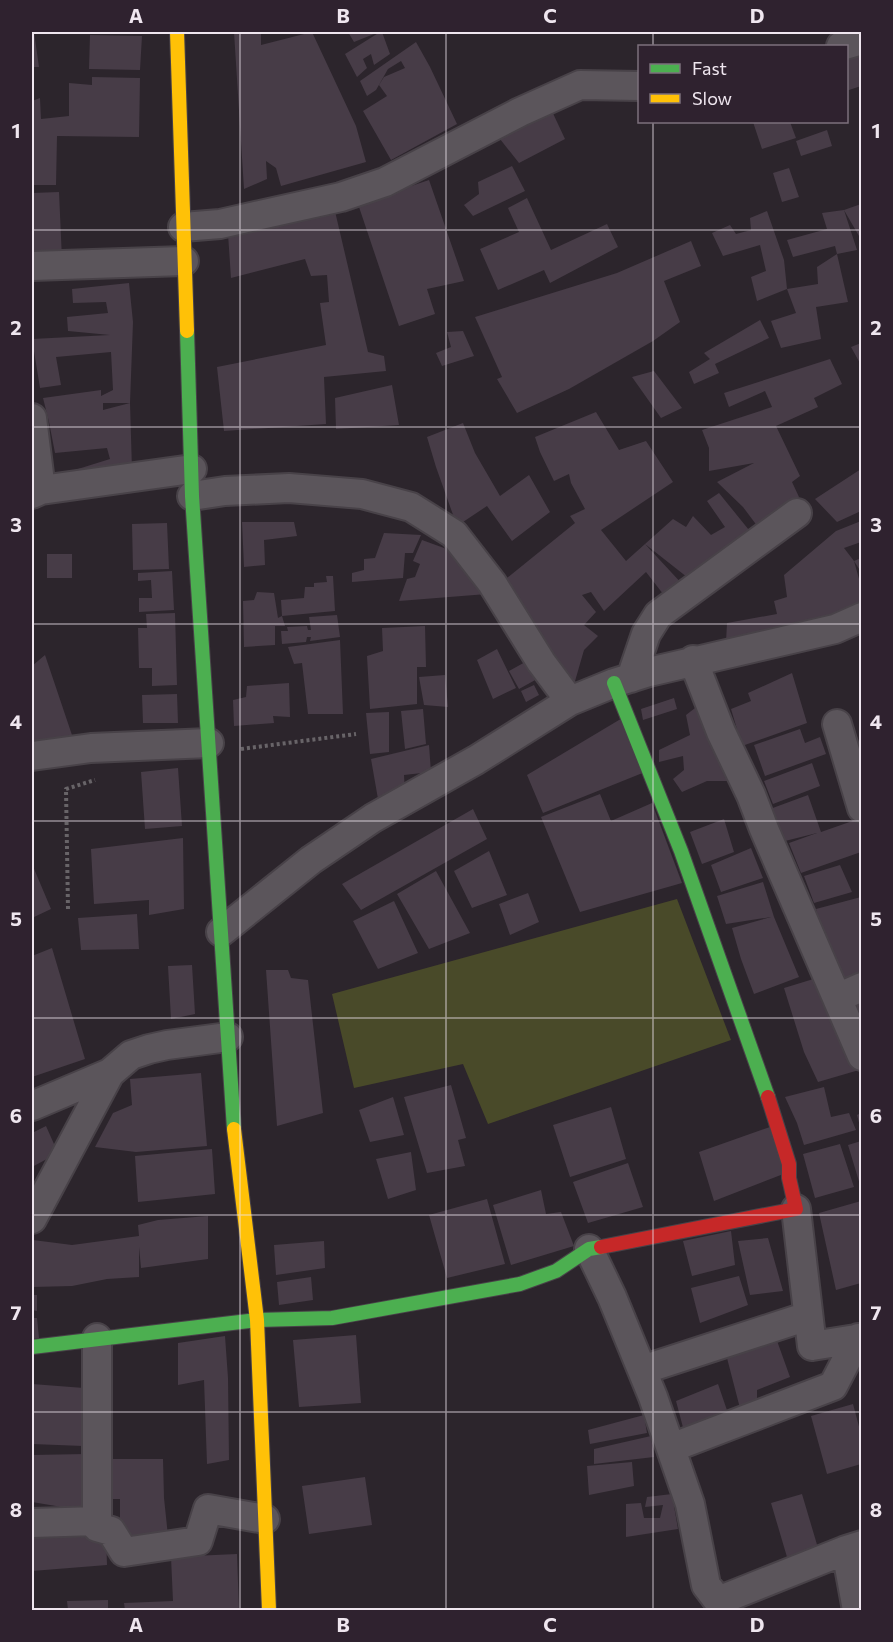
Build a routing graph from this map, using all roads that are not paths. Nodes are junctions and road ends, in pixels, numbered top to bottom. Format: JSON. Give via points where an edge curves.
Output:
{"nodes":[{"id":1,"x":177,"y":32,"type":"edge"},
{"id":2,"x":861,"y":40,"type":"edge"},
{"id":3,"x":844,"y":45,"type":"edge"},
{"id":4,"x":638,"y":86,"type":"edge"},
{"id":5,"x":183,"y":227,"type":"junction"},
{"id":6,"x":184,"y":261,"type":"junction"},
{"id":7,"x":32,"y":266,"type":"edge"},
{"id":8,"x":32,"y":418,"type":"edge"},
{"id":9,"x":192,"y":468,"type":"junction"},
{"id":10,"x":36,"y":492,"type":"edge"},
{"id":11,"x":192,"y":496,"type":"junction"},
{"id":12,"x":797,"y":513,"type":"dead end"},
{"id":13,"x":861,"y":617,"type":"edge"},
{"id":14,"x":693,"y":660,"type":"junction"},
{"id":15,"x":623,"y":680,"type":"junction"},
{"id":16,"x":570,"y":701,"type":"junction"},
{"id":17,"x":837,"y":724,"type":"dead end"},
{"id":18,"x":209,"y":743,"type":"junction"},
{"id":19,"x":32,"y":756,"type":"edge"},
{"id":20,"x":861,"y":808,"type":"edge"},
{"id":21,"x":221,"y":932,"type":"junction"},
{"id":22,"x":849,"y":993,"type":"edge"},
{"id":23,"x":228,"y":1037,"type":"junction"},
{"id":24,"x":861,"y":1056,"type":"edge"},
{"id":25,"x":110,"y":1073,"type":"junction"},
{"id":26,"x":32,"y":1106,"type":"edge"},
{"id":27,"x":796,"y":1209,"type":"junction"},
{"id":28,"x":32,"y":1220,"type":"edge"},
{"id":29,"x":589,"y":1249,"type":"junction"},
{"id":30,"x":808,"y":1316,"type":"junction"},
{"id":31,"x":257,"y":1320,"type":"junction"},
{"id":32,"x":97,"y":1338,"type":"junction"},
{"id":33,"x":860,"y":1338,"type":"edge"},
{"id":34,"x":32,"y":1347,"type":"edge"},
{"id":35,"x":642,"y":1370,"type":"junction"},
{"id":36,"x":671,"y":1448,"type":"junction"},
{"id":37,"x":265,"y":1519,"type":"junction"},
{"id":38,"x":97,"y":1521,"type":"junction"},
{"id":39,"x":32,"y":1523,"type":"edge"},
{"id":40,"x":854,"y":1548,"type":"edge"},
{"id":41,"x":722,"y":1606,"type":"edge"},
{"id":42,"x":269,"y":1611,"type":"edge"},
{"id":43,"x":857,"y":1611,"type":"edge"}],
"edges":[{"from":1,"to":5,"type":"street"},
{"from":2,"to":3,"type":"street"},
{"from":4,"to":5,"type":"street","via":[[580,85],[385,182],[231,221]]},
{"from":5,"to":6,"type":"street"},
{"from":6,"to":7,"type":"street"},
{"from":6,"to":9,"type":"street"},
{"from":8,"to":10,"type":"street"},
{"from":9,"to":10,"type":"street"},
{"from":9,"to":11,"type":"street"},
{"from":11,"to":16,"type":"street","via":[[225,490],[288,488],[362,494],[411,507],[454,534],[492,583]]},
{"from":11,"to":18,"type":"street"},
{"from":12,"to":15,"type":"street","via":[[658,615]]},
{"from":13,"to":14,"type":"street","via":[[835,629]]},
{"from":14,"to":15,"type":"street"},
{"from":14,"to":22,"type":"street","via":[[764,829]]},
{"from":15,"to":16,"type":"street"},
{"from":15,"to":27,"type":"street","via":[[765,1086],[789,1164]]},
{"from":16,"to":21,"type":"street","via":[[373,818],[310,860]]},
{"from":17,"to":20,"type":"street"},
{"from":18,"to":19,"type":"street","via":[[91,748]]},
{"from":18,"to":21,"type":"street"},
{"from":21,"to":23,"type":"street"},
{"from":22,"to":24,"type":"street"},
{"from":23,"to":25,"type":"street","via":[[149,1049],[131,1055]]},
{"from":23,"to":31,"type":"street","via":[[232,1108]]},
{"from":25,"to":26,"type":"street"},
{"from":25,"to":28,"type":"street"},
{"from":27,"to":29,"type":"street"},
{"from":27,"to":30,"type":"street"},
{"from":29,"to":31,"type":"street","via":[[556,1271],[520,1284],[332,1318]]},
{"from":29,"to":35,"type":"street"},
{"from":30,"to":33,"type":"street","via":[[812,1346]]},
{"from":30,"to":35,"type":"street"},
{"from":31,"to":32,"type":"street"},
{"from":31,"to":37,"type":"street"},
{"from":32,"to":34,"type":"street"},
{"from":32,"to":38,"type":"street"},
{"from":33,"to":36,"type":"street","via":[[833,1386]]},
{"from":35,"to":36,"type":"street"},
{"from":36,"to":41,"type":"street","via":[[690,1504],[706,1585]]},
{"from":37,"to":38,"type":"street","via":[[208,1509],[198,1541],[124,1552],[111,1531],[97,1527]]},
{"from":37,"to":42,"type":"street"},
{"from":38,"to":39,"type":"street"},
{"from":40,"to":41,"type":"street"},
{"from":40,"to":43,"type":"street"}]}
